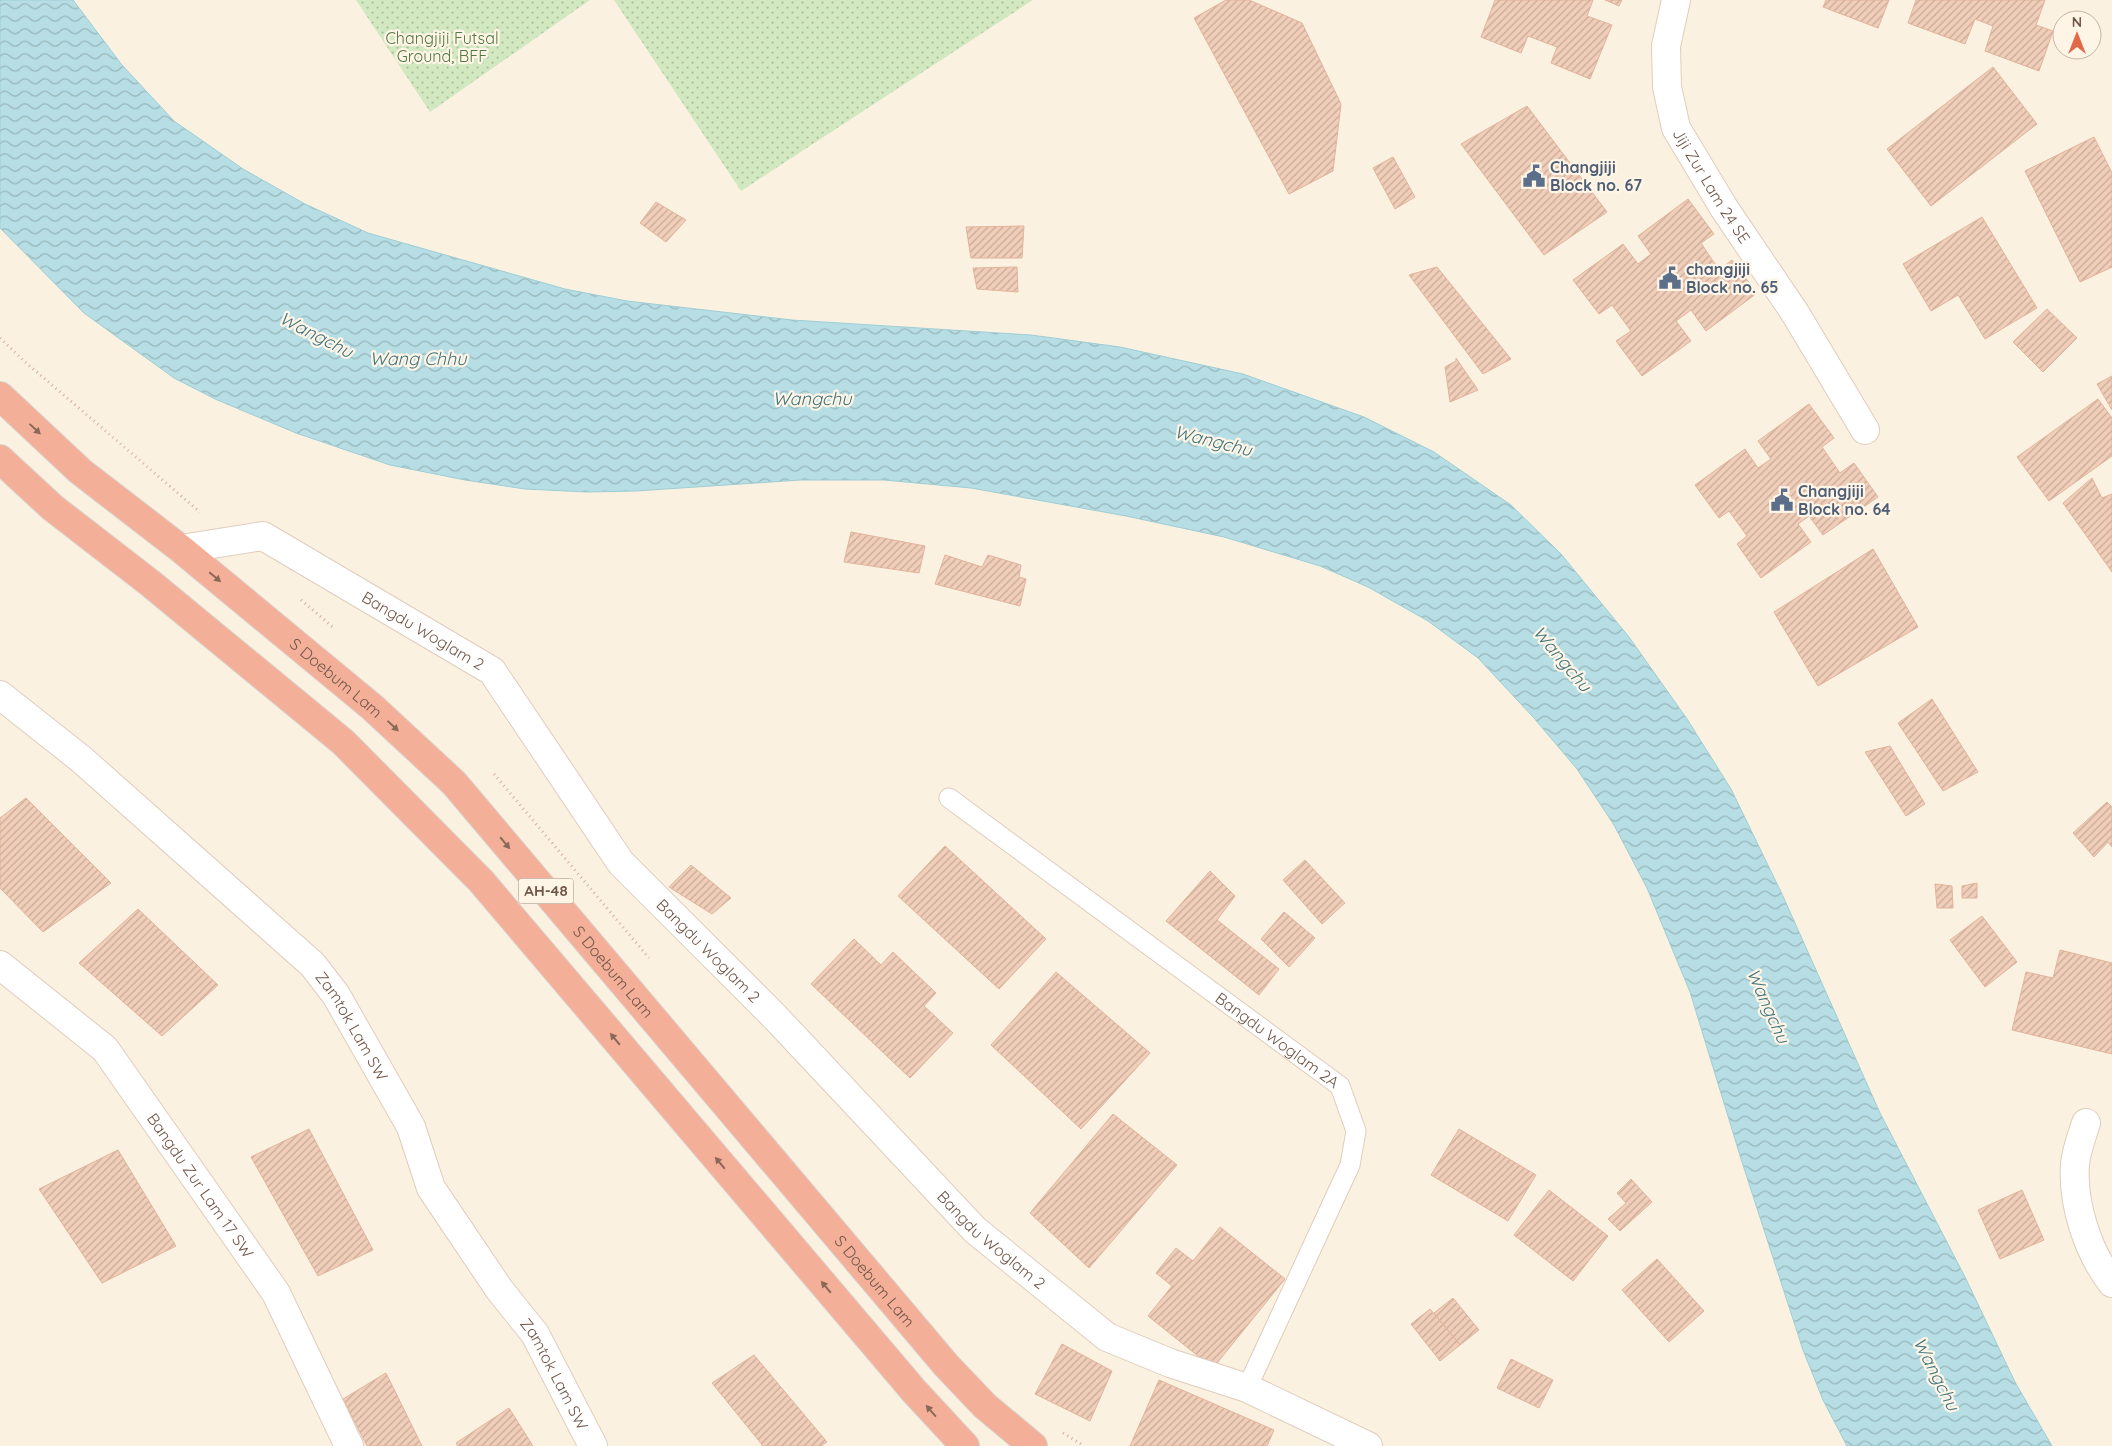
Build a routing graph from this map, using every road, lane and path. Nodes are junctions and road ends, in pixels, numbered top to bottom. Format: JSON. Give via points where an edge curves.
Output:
{"nodes":[{"id":1,"x":1676,"y":0,"type":"edge"},
{"id":2,"x":0,"y":396,"type":"edge"},
{"id":3,"x":1865,"y":430,"type":"dead end"},
{"id":4,"x":0,"y":459,"type":"edge"},
{"id":5,"x":181,"y":549,"type":"junction"},
{"id":6,"x":0,"y":695,"type":"edge"},
{"id":7,"x":949,"y":798,"type":"dead end"},
{"id":8,"x":0,"y":965,"type":"edge"},
{"id":9,"x":2086,"y":1123,"type":"dead end"},
{"id":10,"x":2112,"y":1284,"type":"edge"},
{"id":11,"x":1246,"y":1388,"type":"junction"},
{"id":12,"x":349,"y":1446,"type":"edge"},
{"id":13,"x":594,"y":1446,"type":"edge"},
{"id":14,"x":965,"y":1446,"type":"edge"},
{"id":15,"x":1033,"y":1446,"type":"edge"},
{"id":16,"x":1368,"y":1446,"type":"edge"}],
"edges":[{"from":1,"to":3,"type":"street","name":"Jiji Zur Lam 24 SE","via":[[1666,46],[1667,87],[1676,128],[1724,208],[1795,313]]},
{"from":2,"to":5,"type":"highway","name":"S Doebum Lam","number":"AH-48","one_way":true,"via":[[80,471]]},
{"from":14,"to":4,"type":"highway","number":"AH-48","one_way":true,"via":[[914,1391],[481,881],[343,742],[150,583],[53,508]]},
{"from":5,"to":11,"type":"street","name":"Bangdu Woglam 2","via":[[264,536],[492,671],[621,863],[775,1016],[975,1230],[1107,1337],[1170,1363]]},
{"from":5,"to":15,"type":"highway","name":"S Doebum Lam","number":"AH-48","one_way":true,"via":[[372,707],[454,783],[946,1365],[985,1406]]},
{"from":6,"to":13,"type":"street","name":"Zamtok Lam SW","via":[[81,759],[319,972],[336,995],[411,1127],[431,1188],[498,1289],[535,1334]]},
{"from":7,"to":11,"type":"lane","name":"Bangdu Woglam 2A","via":[[1340,1086],[1356,1131],[1350,1165]]},
{"from":8,"to":12,"type":"street","name":"Bangdu Zur Lam 17 SW","via":[[105,1049],[276,1293]]},
{"from":9,"to":10,"type":"street","via":[[2075,1162],[2075,1192],[2086,1235]]},
{"from":11,"to":16,"type":"street","name":"Bangdu Woglam 2"}]}
